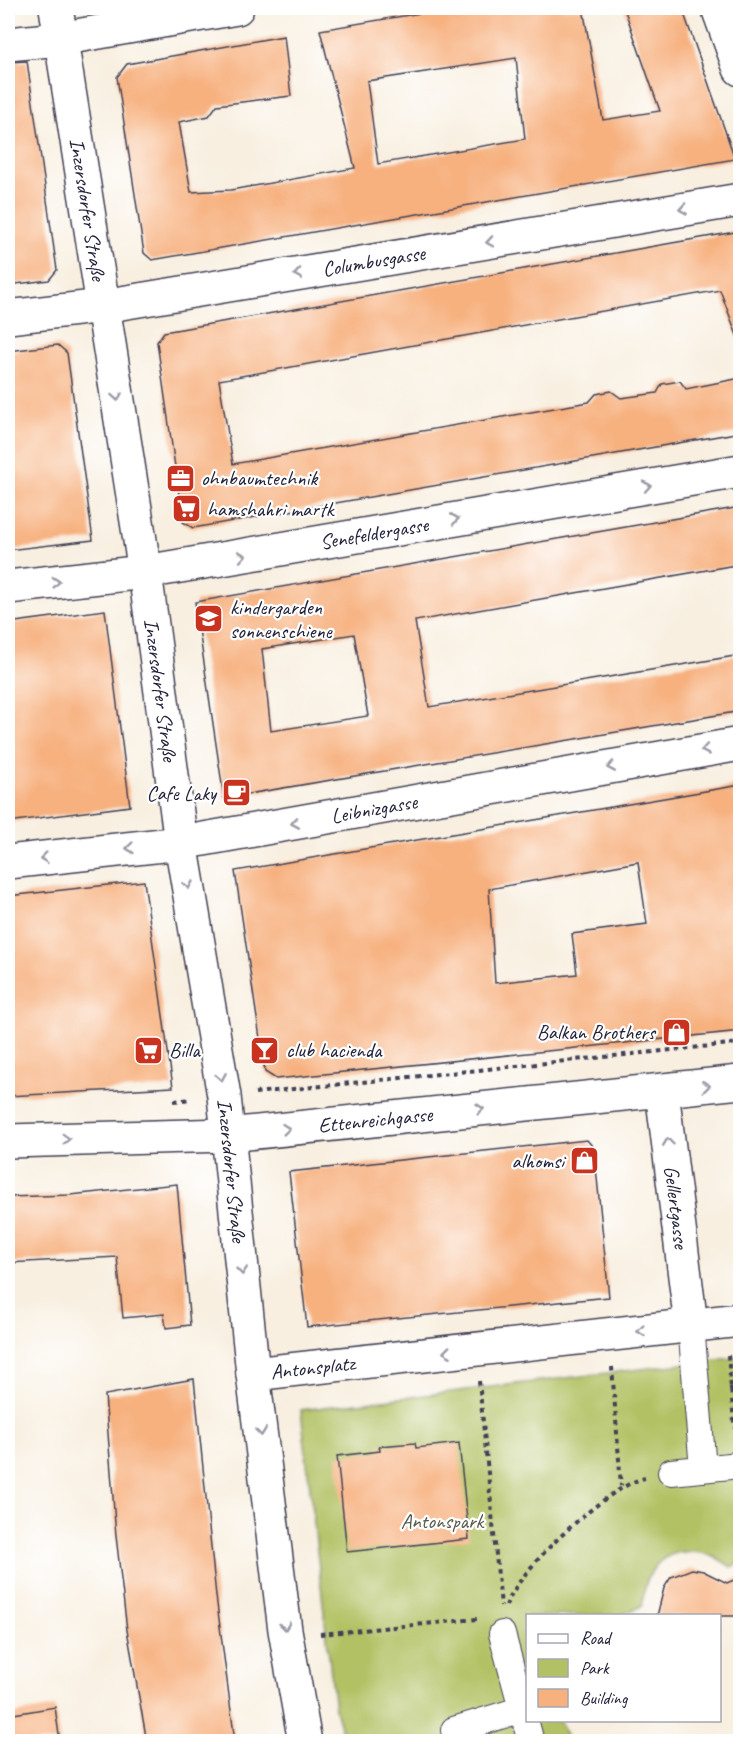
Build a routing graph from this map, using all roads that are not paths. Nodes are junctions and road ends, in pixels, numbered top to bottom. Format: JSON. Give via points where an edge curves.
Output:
{"nodes":[{"id":1,"x":237,"y":8,"type":"edge"},
{"id":2,"x":718,"y":8,"type":"edge"},
{"id":3,"x":58,"y":23,"type":"edge"},
{"id":4,"x":8,"y":44,"type":"edge"},
{"id":5,"x":741,"y":69,"type":"edge"},
{"id":6,"x":741,"y":200,"type":"edge"},
{"id":7,"x":103,"y":306,"type":"junction"},
{"id":8,"x":8,"y":317,"type":"edge"},
{"id":9,"x":741,"y":471,"type":"edge"},
{"id":10,"x":145,"y":573,"type":"junction"},
{"id":11,"x":8,"y":587,"type":"edge"},
{"id":12,"x":741,"y":744,"type":"edge"},
{"id":13,"x":180,"y":843,"type":"junction"},
{"id":14,"x":8,"y":862,"type":"edge"},
{"id":15,"x":741,"y":1082,"type":"edge"},
{"id":16,"x":662,"y":1091,"type":"junction"},
{"id":17,"x":228,"y":1135,"type":"junction"},
{"id":18,"x":8,"y":1141,"type":"edge"},
{"id":19,"x":691,"y":1325,"type":"junction"},
{"id":20,"x":734,"y":1333,"type":"edge"},
{"id":21,"x":254,"y":1374,"type":"junction"},
{"id":22,"x":741,"y":1465,"type":"edge"},
{"id":23,"x":703,"y":1469,"type":"junction"},
{"id":24,"x":671,"y":1472,"type":"road end"},
{"id":25,"x":502,"y":1625,"type":"road end"},
{"id":26,"x":523,"y":1709,"type":"junction"},
{"id":27,"x":526,"y":1721,"type":"edge"},
{"id":28,"x":526,"y":1722,"type":"edge"},
{"id":29,"x":454,"y":1730,"type":"dead end"},
{"id":30,"x":305,"y":1742,"type":"edge"},
{"id":31,"x":531,"y":1742,"type":"edge"}],
"edges":[{"from":1,"to":3,"type":"street"},
{"from":2,"to":5,"type":"street"},
{"from":3,"to":4,"type":"street"},
{"from":3,"to":7,"type":"street","name":"Inzersdorfer Straße"},
{"from":6,"to":7,"type":"street","name":"Columbusgasse","one_way":true},
{"from":7,"to":8,"type":"street","name":"Columbusgasse"},
{"from":7,"to":10,"type":"street","name":"Inzersdorfer Straße","one_way":true},
{"from":10,"to":9,"type":"street","name":"Senefeldergasse","one_way":true},
{"from":11,"to":10,"type":"street","name":"Senefeldergasse","one_way":true},
{"from":10,"to":13,"type":"street","name":"Inzersdorfer Straße"},
{"from":12,"to":13,"type":"street","name":"Leibnizgasse","one_way":true},
{"from":13,"to":14,"type":"street","name":"Leibnizgasse","one_way":true},
{"from":13,"to":17,"type":"street","name":"Inzersdorfer Straße","one_way":true},
{"from":16,"to":15,"type":"street","name":"Ettenreichgasse","one_way":true},
{"from":17,"to":16,"type":"street","name":"Ettenreichgasse","one_way":true},
{"from":19,"to":16,"type":"street","name":"Gellertgasse","one_way":true},
{"from":18,"to":17,"type":"street","name":"Ettenreichgasse","one_way":true},
{"from":17,"to":21,"type":"street","name":"Inzersdorfer Straße","one_way":true},
{"from":19,"to":20,"type":"street","name":"Antonsplatz"},
{"from":19,"to":21,"type":"street","name":"Antonsplatz","one_way":true},
{"from":19,"to":23,"type":"street"},
{"from":21,"to":30,"type":"street","name":"Antonsplatz","one_way":true,"via":[[286,1637]]},
{"from":22,"to":23,"type":"street"},
{"from":23,"to":24,"type":"street"},
{"from":25,"to":26,"type":"street"},
{"from":26,"to":27,"type":"street"},
{"from":26,"to":29,"type":"street"},
{"from":28,"to":31,"type":"street"}]}
